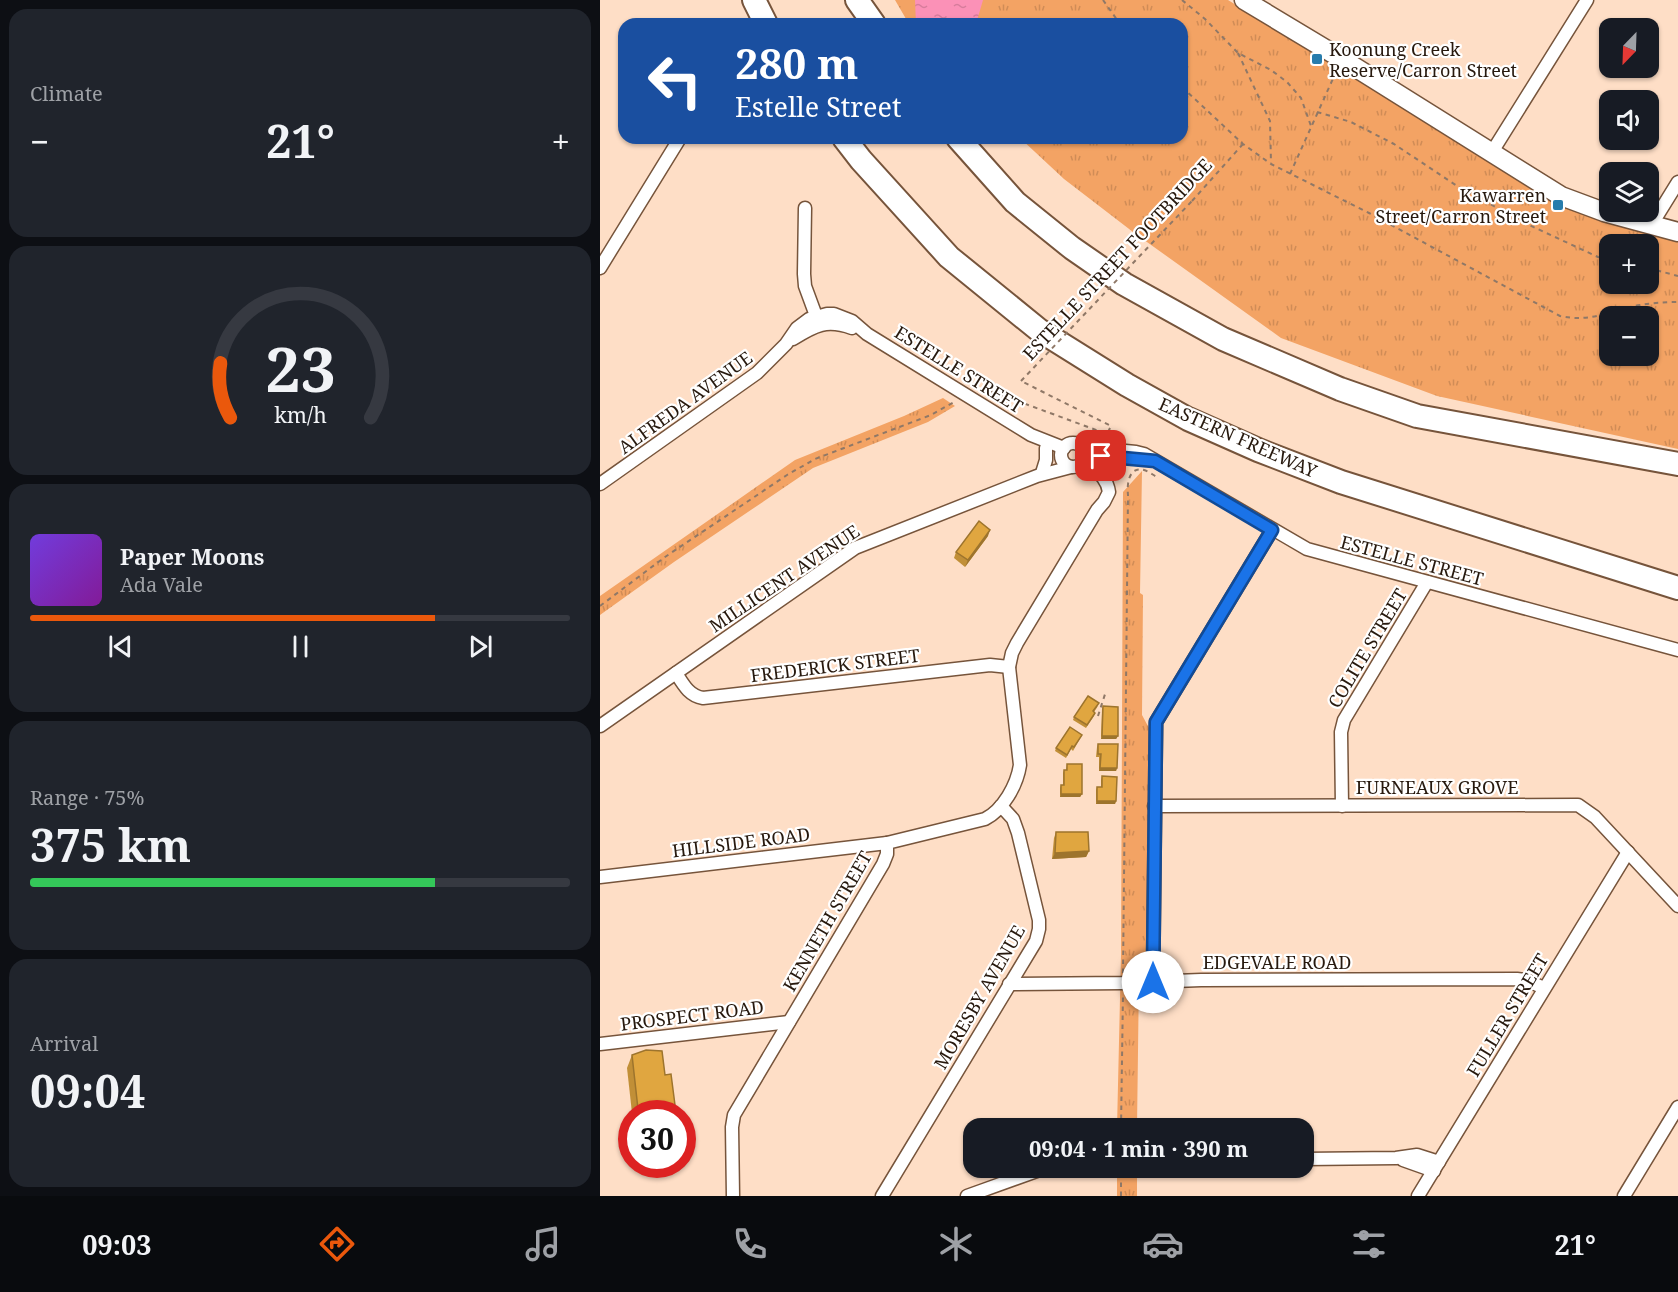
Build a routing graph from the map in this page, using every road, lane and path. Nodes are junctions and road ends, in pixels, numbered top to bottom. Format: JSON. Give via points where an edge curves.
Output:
{"nodes":[{"id":1,"x":754,"y":0,"type":"edge"},
{"id":2,"x":858,"y":0,"type":"edge"},
{"id":3,"x":1103,"y":0,"type":"edge"},
{"id":4,"x":1182,"y":0,"type":"edge"},
{"id":5,"x":1244,"y":0,"type":"edge"},
{"id":6,"x":1587,"y":0,"type":"edge"},
{"id":7,"x":763,"y":18,"type":"edge"},
{"id":8,"x":870,"y":18,"type":"edge"},
{"id":9,"x":1116,"y":18,"type":"edge"},
{"id":10,"x":1238,"y":53,"type":"junction"},
{"id":11,"x":1342,"y":59,"type":"junction"},
{"id":12,"x":1188,"y":93,"type":"edge"},
{"id":13,"x":1317,"y":112,"type":"junction"},
{"id":14,"x":1311,"y":126,"type":"junction"},
{"id":15,"x":676,"y":144,"type":"edge"},
{"id":16,"x":849,"y":144,"type":"edge"},
{"id":17,"x":963,"y":144,"type":"edge"},
{"id":18,"x":1244,"y":144,"type":"junction"},
{"id":19,"x":1492,"y":152,"type":"junction"},
{"id":20,"x":1271,"y":164,"type":"junction"},
{"id":21,"x":1290,"y":174,"type":"junction"},
{"id":22,"x":1678,"y":182,"type":"edge"},
{"id":23,"x":805,"y":208,"type":"dead end"},
{"id":24,"x":1652,"y":224,"type":"junction"},
{"id":25,"x":1678,"y":232,"type":"edge"},
{"id":26,"x":1599,"y":257,"type":"edge"},
{"id":27,"x":600,"y":268,"type":"edge"},
{"id":28,"x":1659,"y":271,"type":"edge"},
{"id":29,"x":1678,"y":276,"type":"edge"},
{"id":30,"x":1678,"y":302,"type":"edge"},
{"id":31,"x":818,"y":320,"type":"junction"},
{"id":32,"x":962,"y":392,"type":"junction"},
{"id":33,"x":1031,"y":435,"type":"junction"},
{"id":34,"x":1046,"y":448,"type":"junction"},
{"id":35,"x":1121,"y":457,"type":"junction"},
{"id":36,"x":1073,"y":458,"type":"junction"},
{"id":37,"x":1160,"y":463,"type":"junction"},
{"id":38,"x":1678,"y":464,"type":"edge"},
{"id":39,"x":1039,"y":474,"type":"junction"},
{"id":40,"x":1106,"y":481,"type":"junction"},
{"id":41,"x":600,"y":484,"type":"edge"},
{"id":42,"x":1097,"y":510,"type":"junction"},
{"id":43,"x":1272,"y":530,"type":"junction"},
{"id":44,"x":1427,"y":582,"type":"junction"},
{"id":45,"x":1678,"y":588,"type":"edge"},
{"id":46,"x":600,"y":606,"type":"edge"},
{"id":47,"x":1678,"y":650,"type":"edge"},
{"id":48,"x":1010,"y":667,"type":"junction"},
{"id":49,"x":676,"y":673,"type":"junction"},
{"id":50,"x":1106,"y":691,"type":"dead end"},
{"id":51,"x":1098,"y":716,"type":"dead end"},
{"id":52,"x":600,"y":726,"type":"edge"},
{"id":53,"x":1001,"y":806,"type":"junction"},
{"id":54,"x":1154,"y":806,"type":"junction"},
{"id":55,"x":1342,"y":806,"type":"junction"},
{"id":56,"x":887,"y":843,"type":"junction"},
{"id":57,"x":1628,"y":852,"type":"junction"},
{"id":58,"x":600,"y":877,"type":"edge"},
{"id":59,"x":1678,"y":906,"type":"edge"},
{"id":60,"x":1153,"y":982,"type":"junction"},
{"id":61,"x":1122,"y":983,"type":"junction"},
{"id":62,"x":1009,"y":984,"type":"junction"},
{"id":63,"x":1544,"y":988,"type":"junction"},
{"id":64,"x":789,"y":1022,"type":"junction"},
{"id":65,"x":600,"y":1044,"type":"edge"},
{"id":66,"x":1678,"y":1107,"type":"edge"},
{"id":67,"x":1121,"y":1118,"type":"edge"},
{"id":68,"x":1314,"y":1159,"type":"edge"},
{"id":69,"x":1436,"y":1167,"type":"junction"},
{"id":70,"x":1017,"y":1178,"type":"edge"},
{"id":71,"x":1121,"y":1178,"type":"edge"},
{"id":72,"x":733,"y":1196,"type":"edge"},
{"id":73,"x":882,"y":1196,"type":"edge"},
{"id":74,"x":967,"y":1196,"type":"edge"},
{"id":75,"x":1121,"y":1196,"type":"edge"},
{"id":76,"x":1419,"y":1196,"type":"edge"},
{"id":77,"x":1624,"y":1196,"type":"edge"}],
"edges":[{"from":1,"to":7,"type":"highway"},
{"from":2,"to":8,"type":"highway"},
{"from":3,"to":9,"type":"path"},
{"from":4,"to":10,"type":"path"},
{"from":5,"to":11,"type":"street"},
{"from":6,"to":19,"type":"street"},
{"from":10,"to":14,"type":"path","via":[[1271,70],[1291,86],[1301,98]]},
{"from":10,"to":20,"type":"path","via":[[1270,121]]},
{"from":11,"to":13,"type":"path"},
{"from":11,"to":19,"type":"street"},
{"from":12,"to":18,"type":"path"},
{"from":13,"to":14,"type":"path"},
{"from":13,"to":26,"type":"path","via":[[1394,144],[1457,186]]},
{"from":14,"to":21,"type":"path"},
{"from":15,"to":27,"type":"street"},
{"from":16,"to":45,"type":"highway","name":"EASTERN FREEWAY","via":[[949,257],[1039,330],[1188,419],[1341,482]]},
{"from":17,"to":38,"type":"highway","via":[[1016,202],[1072,248],[1124,284],[1223,339],[1340,389],[1416,416]]},
{"from":18,"to":20,"type":"path"},
{"from":18,"to":32,"type":"path","name":"ESTELLE STREET FOOTBRIDGE","bridge":true,"via":[[1021,381],[1111,426],[1107,434],[970,384]]},
{"from":19,"to":24,"type":"street","via":[[1561,196]]},
{"from":20,"to":21,"type":"path"},
{"from":21,"to":30,"type":"path","via":[[1560,316],[1590,318],[1639,305]]},
{"from":22,"to":24,"type":"street"},
{"from":23,"to":31,"type":"street","via":[[805,286]]},
{"from":24,"to":25,"type":"street"},
{"from":28,"to":29,"type":"path"},
{"from":31,"to":32,"type":"street","name":"ESTELLE STREET","via":[[867,334]]},
{"from":31,"to":41,"type":"street","name":"ALFREDA AVENUE","via":[[786,344],[758,373]]},
{"from":32,"to":33,"type":"street","name":"ESTELLE STREET"},
{"from":32,"to":46,"type":"path","via":[[945,409],[815,459],[787,475]]},
{"from":33,"to":34,"type":"street","name":"ESTELLE STREET"},
{"from":33,"to":36,"type":"street","name":"ESTELLE STREET"},
{"from":34,"to":36,"type":"street","name":"ESTELLE STREET"},
{"from":34,"to":39,"type":"street","via":[[1046,460]]},
{"from":35,"to":36,"type":"street","name":"ESTELLE STREET"},
{"from":35,"to":37,"type":"street","name":"ESTELLE STREET"},
{"from":35,"to":40,"type":"street","via":[[1110,465]]},
{"from":36,"to":37,"type":"street","name":"ESTELLE STREET","via":[[1136,452]]},
{"from":36,"to":39,"type":"street","name":"MILLICENT AVENUE"},
{"from":36,"to":40,"type":"street"},
{"from":36,"to":42,"type":"street","via":[[1099,483]]},
{"from":37,"to":43,"type":"street","name":"ESTELLE STREET"},
{"from":37,"to":61,"type":"path","via":[[1157,477],[1138,470],[1126,483]]},
{"from":39,"to":49,"type":"street","name":"MILLICENT AVENUE","via":[[855,548]]},
{"from":40,"to":42,"type":"street","name":"KENNETH STREET","via":[[1109,492]]},
{"from":42,"to":48,"type":"street","name":"KENNETH STREET","via":[[1014,648]]},
{"from":43,"to":44,"type":"street","name":"ESTELLE STREET","via":[[1307,549]]},
{"from":43,"to":54,"type":"street","via":[[1157,717]]},
{"from":44,"to":47,"type":"street","name":"ESTELLE STREET"},
{"from":44,"to":55,"type":"street","name":"COLITE STREET","via":[[1344,720]]},
{"from":48,"to":49,"type":"street","name":"FREDERICK STREET","via":[[990,665],[703,698],[693,696]]},
{"from":48,"to":53,"type":"street","name":"KENNETH STREET","via":[[1020,765]]},
{"from":49,"to":52,"type":"street","name":"MILLICENT AVENUE"},
{"from":50,"to":51,"type":"path"},
{"from":53,"to":56,"type":"street","name":"KENNETH STREET","via":[[977,822]]},
{"from":53,"to":62,"type":"street","name":"MORESBY AVENUE","via":[[1015,823],[1039,920],[1036,941]]},
{"from":54,"to":55,"type":"street","name":"FURNEAUX GROVE"},
{"from":54,"to":60,"type":"street"},
{"from":55,"to":57,"type":"street","name":"FURNEAUX GROVE","via":[[1572,804],[1589,812]]},
{"from":56,"to":58,"type":"street","name":"HILLSIDE ROAD"},
{"from":56,"to":64,"type":"street","name":"KENNETH STREET","via":[[884,864]]},
{"from":57,"to":59,"type":"street","name":"FURNEAUX GROVE"},
{"from":57,"to":63,"type":"street","name":"FULLER STREET"},
{"from":60,"to":61,"type":"street","name":"EDGEVALE ROAD"},
{"from":60,"to":63,"type":"street","name":"EDGEVALE ROAD","via":[[1518,979]]},
{"from":61,"to":62,"type":"street","name":"EDGEVALE ROAD"},
{"from":61,"to":67,"type":"path"},
{"from":62,"to":73,"type":"street","name":"MORESBY AVENUE"},
{"from":63,"to":69,"type":"street","name":"FULLER STREET"},
{"from":64,"to":65,"type":"street","name":"PROSPECT ROAD"},
{"from":64,"to":72,"type":"street","name":"KENNETH STREET","via":[[734,1115]]},
{"from":66,"to":77,"type":"street"},
{"from":68,"to":69,"type":"street","via":[[1417,1155]]},
{"from":69,"to":76,"type":"street","name":"FULLER STREET"},
{"from":70,"to":74,"type":"street"},
{"from":71,"to":75,"type":"path"}]}
